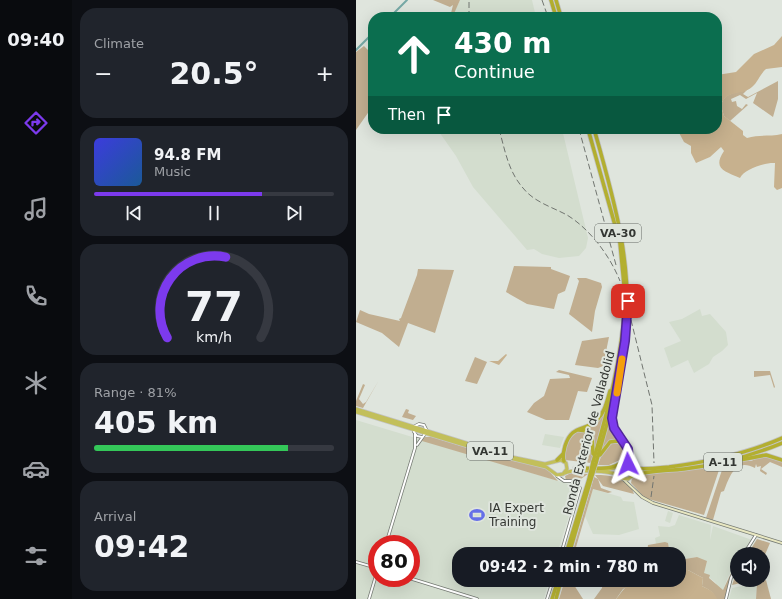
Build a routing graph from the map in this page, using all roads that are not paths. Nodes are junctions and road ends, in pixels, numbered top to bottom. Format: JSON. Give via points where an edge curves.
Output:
{"nodes":[{"id":1,"x":551,"y":0,"type":"edge"},
{"id":2,"x":556,"y":0,"type":"edge"},
{"id":3,"x":555,"y":12,"type":"edge"},
{"id":4,"x":560,"y":12,"type":"edge"},
{"id":5,"x":589,"y":134,"type":"edge"},
{"id":6,"x":595,"y":134,"type":"edge"},
{"id":7,"x":616,"y":371,"type":"junction"},
{"id":8,"x":618,"y":378,"type":"junction"},
{"id":9,"x":356,"y":409,"type":"edge"},
{"id":10,"x":356,"y":412,"type":"edge"},
{"id":11,"x":414,"y":431,"type":"junction"},
{"id":12,"x":574,"y":431,"type":"junction"},
{"id":13,"x":426,"y":435,"type":"junction"},
{"id":14,"x":782,"y":437,"type":"edge"},
{"id":15,"x":782,"y":443,"type":"edge"},
{"id":16,"x":625,"y":444,"type":"junction"},
{"id":17,"x":415,"y":448,"type":"junction"},
{"id":18,"x":564,"y":453,"type":"junction"},
{"id":19,"x":628,"y":453,"type":"junction"},
{"id":20,"x":628,"y":458,"type":"junction"},
{"id":21,"x":782,"y":460,"type":"edge"},
{"id":22,"x":555,"y":461,"type":"junction"},
{"id":23,"x":564,"y":461,"type":"junction"},
{"id":24,"x":594,"y":462,"type":"junction"},
{"id":25,"x":626,"y":464,"type":"junction"},
{"id":26,"x":567,"y":465,"type":"junction"},
{"id":27,"x":710,"y":465,"type":"junction"},
{"id":28,"x":620,"y":467,"type":"junction"},
{"id":29,"x":632,"y":467,"type":"junction"},
{"id":30,"x":575,"y":468,"type":"junction"},
{"id":31,"x":552,"y":470,"type":"junction"},
{"id":32,"x":564,"y":473,"type":"junction"},
{"id":33,"x":555,"y":474,"type":"junction"},
{"id":34,"x":619,"y":475,"type":"junction"},
{"id":35,"x":632,"y":476,"type":"junction"},
{"id":36,"x":590,"y":479,"type":"junction"},
{"id":37,"x":623,"y":479,"type":"junction"},
{"id":38,"x":566,"y":482,"type":"junction"},
{"id":39,"x":630,"y":486,"type":"junction"},
{"id":40,"x":389,"y":535,"type":"edge"},
{"id":41,"x":756,"y":535,"type":"junction"},
{"id":42,"x":782,"y":543,"type":"edge"},
{"id":43,"x":563,"y":547,"type":"edge"},
{"id":44,"x":568,"y":547,"type":"edge"},
{"id":45,"x":571,"y":547,"type":"edge"},
{"id":46,"x":748,"y":547,"type":"edge"},
{"id":47,"x":356,"y":562,"type":"edge"},
{"id":48,"x":368,"y":565,"type":"edge"},
{"id":49,"x":420,"y":581,"type":"edge"},
{"id":50,"x":730,"y":582,"type":"edge"},
{"id":51,"x":373,"y":587,"type":"edge"},
{"id":52,"x":551,"y":587,"type":"edge"},
{"id":53,"x":557,"y":587,"type":"edge"},
{"id":54,"x":558,"y":587,"type":"edge"},
{"id":55,"x":369,"y":599,"type":"edge"},
{"id":56,"x":477,"y":599,"type":"edge"},
{"id":57,"x":547,"y":599,"type":"edge"},
{"id":58,"x":552,"y":599,"type":"edge"},
{"id":59,"x":556,"y":599,"type":"edge"},
{"id":60,"x":726,"y":599,"type":"edge"}],
"edges":[{"from":1,"to":3,"type":"highway"},
{"from":2,"to":4,"type":"highway"},
{"from":5,"to":7,"type":"highway","name":"Ronda Exterior de Valladolid","number":"VA-30","via":[[615,221],[623,262],[626,300]]},
{"from":6,"to":8,"type":"highway","name":"Ronda Exterior de Valladolid","number":"VA-30","via":[[618,213],[626,258],[627,317]]},
{"from":7,"to":12,"type":"highway","via":[[602,414],[592,424]]},
{"from":7,"to":24,"type":"highway","name":"Ronda Exterior de Valladolid","number":"VA-30"},
{"from":8,"to":16,"type":"highway","via":[[612,424]]},
{"from":8,"to":24,"type":"highway","name":"Ronda Exterior de Valladolid","number":"VA-30"},
{"from":9,"to":11,"type":"highway","number":"VA-11"},
{"from":10,"to":11,"type":"highway"},
{"from":11,"to":13,"type":"highway","number":"VA-11"},
{"from":11,"to":13,"type":"street"},
{"from":11,"to":17,"type":"street"},
{"from":12,"to":18,"type":"highway","via":[[568,438]]},
{"from":12,"to":24,"type":"highway","via":[[584,430],[592,436]]},
{"from":13,"to":17,"type":"street"},
{"from":13,"to":22,"type":"highway","number":"VA-11","via":[[545,464]]},
{"from":13,"to":31,"type":"highway","number":"VA-11"},
{"from":14,"to":29,"type":"highway","number":"A-11","via":[[728,456],[688,464]]},
{"from":15,"to":27,"type":"highway","number":"A-11"},
{"from":16,"to":19,"type":"highway"},
{"from":16,"to":24,"type":"highway","via":[[610,442]]},
{"from":17,"to":40,"type":"street"},
{"from":18,"to":22,"type":"highway"},
{"from":18,"to":23,"type":"highway"},
{"from":19,"to":20,"type":"highway"},
{"from":19,"to":30,"type":"highway","via":[[625,460],[612,467]]},
{"from":20,"to":25,"type":"highway"},
{"from":20,"to":29,"type":"highway"},
{"from":21,"to":27,"type":"highway","via":[[766,455]]},
{"from":22,"to":23,"type":"highway","number":"VA-11"},
{"from":22,"to":31,"type":"highway"},
{"from":23,"to":26,"type":"highway"},
{"from":24,"to":36,"type":"highway","name":"Ronda Exterior de Valladolid","number":"VA-30","bridge":true},
{"from":25,"to":28,"type":"highway"},
{"from":25,"to":29,"type":"highway"},
{"from":26,"to":30,"type":"highway"},
{"from":26,"to":32,"type":"highway"},
{"from":27,"to":35,"type":"highway","number":"A-11"},
{"from":28,"to":30,"type":"highway","via":[[608,470]]},
{"from":28,"to":34,"type":"highway"},
{"from":29,"to":35,"type":"highway"},
{"from":31,"to":33,"type":"highway"},
{"from":32,"to":33,"type":"highway"},
{"from":32,"to":34,"type":"highway","via":[[575,470]]},
{"from":32,"to":38,"type":"street","via":[[562,479]]},
{"from":33,"to":38,"type":"street"},
{"from":34,"to":37,"type":"highway"},
{"from":35,"to":37,"type":"highway"},
{"from":35,"to":39,"type":"main road"},
{"from":36,"to":44,"type":"highway","name":"Ronda Exterior de Valladolid","number":"VA-30"},
{"from":36,"to":45,"type":"highway","name":"Ronda Exterior de Valladolid","number":"VA-30"},
{"from":37,"to":39,"type":"main road"},
{"from":38,"to":43,"type":"street","via":[[576,481],[580,490]]},
{"from":39,"to":41,"type":"main road","via":[[646,500]]},
{"from":41,"to":42,"type":"main road"},
{"from":41,"to":46,"type":"street"},
{"from":47,"to":48,"type":"street"},
{"from":49,"to":56,"type":"street"},
{"from":50,"to":60,"type":"street"},
{"from":51,"to":55,"type":"street"},
{"from":52,"to":57,"type":"street"},
{"from":53,"to":58,"type":"highway"},
{"from":54,"to":59,"type":"highway"}]}
